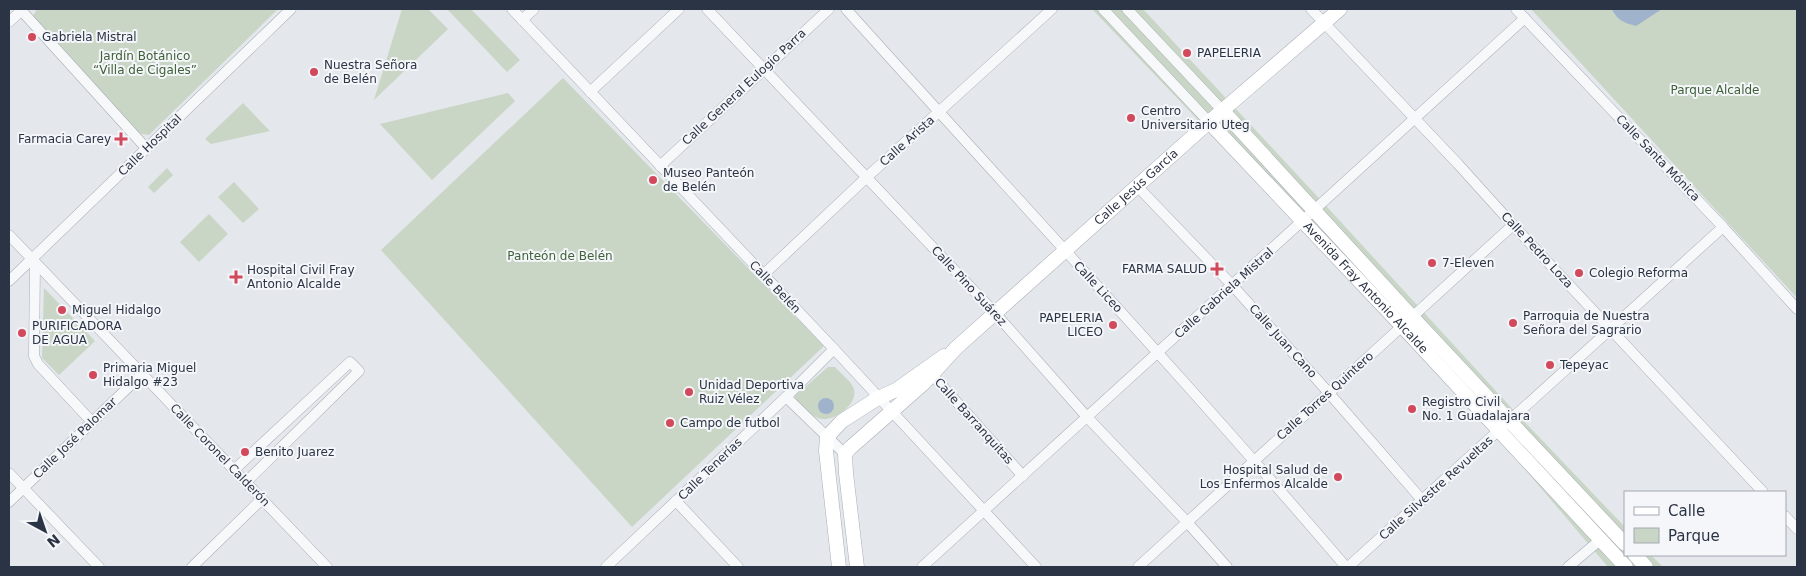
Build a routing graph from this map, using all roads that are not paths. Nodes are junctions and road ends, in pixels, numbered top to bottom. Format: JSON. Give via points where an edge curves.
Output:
{"nodes":[{"id":1,"x":21,"y":9,"type":"edge"},
{"id":2,"x":291,"y":9,"type":"edge"},
{"id":3,"x":512,"y":9,"type":"edge"},
{"id":4,"x":534,"y":9,"type":"edge"},
{"id":5,"x":680,"y":9,"type":"edge"},
{"id":6,"x":707,"y":9,"type":"edge"},
{"id":7,"x":829,"y":9,"type":"edge"},
{"id":8,"x":846,"y":9,"type":"edge"},
{"id":9,"x":1052,"y":9,"type":"edge"},
{"id":10,"x":1103,"y":9,"type":"edge"},
{"id":11,"x":1127,"y":9,"type":"edge"},
{"id":12,"x":1311,"y":9,"type":"edge"},
{"id":13,"x":1340,"y":9,"type":"edge"},
{"id":14,"x":1516,"y":9,"type":"edge"},
{"id":15,"x":1525,"y":18,"type":"junction"},
{"id":16,"x":522,"y":20,"type":"junction"},
{"id":17,"x":9,"y":22,"type":"edge"},
{"id":18,"x":1324,"y":23,"type":"junction"},
{"id":19,"x":765,"y":68,"type":"junction"},
{"id":20,"x":590,"y":92,"type":"junction"},
{"id":21,"x":1222,"y":110,"type":"junction"},
{"id":22,"x":938,"y":112,"type":"junction"},
{"id":23,"x":1415,"y":118,"type":"junction"},
{"id":24,"x":1209,"y":122,"type":"junction"},
{"id":25,"x":146,"y":148,"type":"junction"},
{"id":26,"x":660,"y":166,"type":"junction"},
{"id":27,"x":867,"y":177,"type":"junction"},
{"id":28,"x":1137,"y":186,"type":"junction"},
{"id":29,"x":1314,"y":210,"type":"junction"},
{"id":30,"x":1302,"y":221,"type":"junction"},
{"id":31,"x":1513,"y":225,"type":"junction"},
{"id":32,"x":1723,"y":226,"type":"junction"},
{"id":33,"x":9,"y":235,"type":"edge"},
{"id":34,"x":1065,"y":252,"type":"junction"},
{"id":35,"x":33,"y":261,"type":"junction"},
{"id":36,"x":763,"y":275,"type":"junction"},
{"id":37,"x":9,"y":281,"type":"edge"},
{"id":38,"x":1232,"y":285,"type":"junction"},
{"id":39,"x":1797,"y":309,"type":"edge"},
{"id":40,"x":995,"y":313,"type":"junction"},
{"id":41,"x":1407,"y":322,"type":"junction"},
{"id":42,"x":1610,"y":329,"type":"junction"},
{"id":43,"x":834,"y":349,"type":"junction"},
{"id":44,"x":1158,"y":352,"type":"junction"},
{"id":45,"x":929,"y":371,"type":"junction"},
{"id":46,"x":142,"y":374,"type":"junction"},
{"id":47,"x":1329,"y":393,"type":"junction"},
{"id":48,"x":786,"y":397,"type":"junction"},
{"id":49,"x":878,"y":398,"type":"junction"},
{"id":50,"x":891,"y":412,"type":"junction"},
{"id":51,"x":1088,"y":417,"type":"junction"},
{"id":52,"x":92,"y":422,"type":"junction"},
{"id":53,"x":1504,"y":426,"type":"junction"},
{"id":54,"x":828,"y":437,"type":"junction"},
{"id":55,"x":845,"y":454,"type":"junction"},
{"id":56,"x":1255,"y":460,"type":"junction"},
{"id":57,"x":234,"y":470,"type":"junction"},
{"id":58,"x":9,"y":473,"type":"edge"},
{"id":59,"x":1023,"y":476,"type":"junction"},
{"id":60,"x":246,"y":482,"type":"junction"},
{"id":61,"x":23,"y":488,"type":"junction"},
{"id":62,"x":1762,"y":491,"type":"edge"},
{"id":63,"x":262,"y":499,"type":"junction"},
{"id":64,"x":1422,"y":500,"type":"junction"},
{"id":65,"x":676,"y":501,"type":"junction"},
{"id":66,"x":9,"y":502,"type":"edge"},
{"id":67,"x":984,"y":511,"type":"junction"},
{"id":68,"x":1786,"y":517,"type":"edge"},
{"id":69,"x":1188,"y":522,"type":"junction"},
{"id":70,"x":1797,"y":529,"type":"edge"},
{"id":71,"x":1600,"y":540,"type":"junction"},
{"id":72,"x":1624,"y":543,"type":"edge"},
{"id":73,"x":1636,"y":556,"type":"edge"},
{"id":74,"x":99,"y":567,"type":"edge"},
{"id":75,"x":192,"y":567,"type":"edge"},
{"id":76,"x":327,"y":567,"type":"edge"},
{"id":77,"x":606,"y":567,"type":"edge"},
{"id":78,"x":738,"y":567,"type":"edge"},
{"id":79,"x":839,"y":567,"type":"edge"},
{"id":80,"x":857,"y":567,"type":"edge"},
{"id":81,"x":922,"y":567,"type":"edge"},
{"id":82,"x":1036,"y":567,"type":"edge"},
{"id":83,"x":1138,"y":567,"type":"edge"},
{"id":84,"x":1227,"y":567,"type":"edge"},
{"id":85,"x":1347,"y":567,"type":"edge"},
{"id":86,"x":1568,"y":567,"type":"edge"},
{"id":87,"x":1626,"y":567,"type":"edge"},
{"id":88,"x":1646,"y":567,"type":"edge"}],
"edges":[{"from":1,"to":17,"type":"street"},
{"from":1,"to":25,"type":"street"},
{"from":2,"to":25,"type":"street","name":"Calle Hospital"},
{"from":3,"to":16,"type":"street","name":"Calle Belén"},
{"from":4,"to":16,"type":"street"},
{"from":5,"to":20,"type":"street"},
{"from":6,"to":19,"type":"street","name":"Calle Pino Suárez"},
{"from":7,"to":19,"type":"street","name":"Calle General Eulogio Parra"},
{"from":8,"to":22,"type":"street","name":"Calle Liceo"},
{"from":9,"to":22,"type":"street","name":"Calle Arista"},
{"from":10,"to":24,"type":"street","name":"Avenida Fray Antonio Alcalde"},
{"from":11,"to":21,"type":"street","name":"Avenida Fray Antonio Alcalde"},
{"from":12,"to":18,"type":"street","name":"Calle Pedro Loza"},
{"from":13,"to":18,"type":"street","name":"Calle Jesús García"},
{"from":14,"to":15,"type":"street","name":"Calle Santa Mónica"},
{"from":15,"to":23,"type":"street","name":"Calle Gabriela Mistral"},
{"from":15,"to":32,"type":"street","name":"Calle Santa Mónica"},
{"from":16,"to":20,"type":"street","name":"Calle Belén"},
{"from":18,"to":21,"type":"street","name":"Calle Jesús García"},
{"from":18,"to":23,"type":"street","name":"Calle Pedro Loza"},
{"from":19,"to":26,"type":"street","name":"Calle General Eulogio Parra"},
{"from":19,"to":27,"type":"street","name":"Calle Pino Suárez"},
{"from":20,"to":26,"type":"street","name":"Calle Belén"},
{"from":21,"to":24,"type":"street","name":"Calle Jesús García"},
{"from":21,"to":29,"type":"street","name":"Avenida Fray Antonio Alcalde"},
{"from":22,"to":27,"type":"street","name":"Calle Arista"},
{"from":22,"to":34,"type":"street","name":"Calle Liceo"},
{"from":23,"to":29,"type":"street","name":"Calle Gabriela Mistral"},
{"from":23,"to":31,"type":"street","name":"Calle Pedro Loza"},
{"from":24,"to":28,"type":"street","name":"Calle Jesús García"},
{"from":24,"to":30,"type":"street","name":"Avenida Fray Antonio Alcalde"},
{"from":25,"to":35,"type":"street","name":"Calle Hospital"},
{"from":26,"to":36,"type":"street","name":"Calle Belén"},
{"from":27,"to":36,"type":"street","name":"Calle Arista"},
{"from":27,"to":40,"type":"street","name":"Calle Pino Suárez"},
{"from":28,"to":34,"type":"street","name":"Calle Jesús García"},
{"from":28,"to":38,"type":"street","name":"Calle Juan Cano"},
{"from":29,"to":30,"type":"street","name":"Calle Gabriela Mistral"},
{"from":29,"to":41,"type":"street","name":"Avenida Fray Antonio Alcalde"},
{"from":30,"to":38,"type":"street","name":"Calle Gabriela Mistral"},
{"from":30,"to":41,"type":"street","name":"Avenida Fray Antonio Alcalde"},
{"from":31,"to":41,"type":"street","name":"Calle Torres Quintero"},
{"from":31,"to":42,"type":"street","name":"Calle Pedro Loza"},
{"from":32,"to":39,"type":"street","name":"Calle Santa Mónica"},
{"from":32,"to":42,"type":"street","name":"Calle Silvestre Revueltas"},
{"from":33,"to":35,"type":"street","name":"Calle Coronel Calderón"},
{"from":34,"to":40,"type":"street","name":"Calle Jesús García"},
{"from":34,"to":44,"type":"street","name":"Calle Liceo"},
{"from":35,"to":37,"type":"street","name":"Calle Hospital"},
{"from":35,"to":46,"type":"street","name":"Calle Coronel Calderón"},
{"from":35,"to":52,"type":"street","via":[[34,356]]},
{"from":36,"to":43,"type":"street","name":"Calle Belén"},
{"from":38,"to":44,"type":"street","name":"Calle Gabriela Mistral"},
{"from":38,"to":47,"type":"street","name":"Calle Juan Cano"},
{"from":40,"to":45,"type":"street","name":"Calle Jesús García"},
{"from":40,"to":51,"type":"street","name":"Calle Pino Suárez"},
{"from":41,"to":47,"type":"street","name":"Calle Torres Quintero"},
{"from":41,"to":53,"type":"street","name":"Avenida Fray Antonio Alcalde"},
{"from":42,"to":53,"type":"street","name":"Calle Silvestre Revueltas"},
{"from":42,"to":62,"type":"street","name":"Calle Pedro Loza"},
{"from":43,"to":48,"type":"street","name":"Calle Tenerías"},
{"from":43,"to":49,"type":"street","name":"Calle Belén"},
{"from":44,"to":51,"type":"street","name":"Calle Gabriela Mistral"},
{"from":44,"to":56,"type":"street","name":"Calle Liceo"},
{"from":45,"to":49,"type":"street","name":"Calle Jesús García"},
{"from":45,"to":50,"type":"street","name":"Calle Jesús García"},
{"from":45,"to":59,"type":"street","name":"Calle Barranquitas"},
{"from":46,"to":52,"type":"street","name":"Calle José Palomar"},
{"from":46,"to":57,"type":"street","name":"Calle Coronel Calderón"},
{"from":47,"to":56,"type":"street","name":"Calle Torres Quintero"},
{"from":47,"to":64,"type":"street","name":"Calle Juan Cano"},
{"from":48,"to":54,"type":"street"},
{"from":48,"to":65,"type":"street","name":"Calle Tenerías"},
{"from":49,"to":50,"type":"street","name":"Calle Belén"},
{"from":49,"to":54,"type":"street","name":"Calle Jesús García","via":[[842,421]]},
{"from":50,"to":55,"type":"street","name":"Calle Jesús García"},
{"from":50,"to":67,"type":"street","name":"Calle Belén"},
{"from":51,"to":59,"type":"street","name":"Calle Gabriela Mistral"},
{"from":51,"to":69,"type":"street","name":"Calle Pino Suárez"},
{"from":52,"to":61,"type":"street","name":"Calle José Palomar"},
{"from":53,"to":64,"type":"street","name":"Calle Silvestre Revueltas"},
{"from":53,"to":71,"type":"street","name":"Avenida Fray Antonio Alcalde"},
{"from":53,"to":72,"type":"street","name":"Avenida Fray Antonio Alcalde"},
{"from":54,"to":55,"type":"street"},
{"from":54,"to":79,"type":"street","via":[[826,451]]},
{"from":55,"to":80,"type":"street"},
{"from":56,"to":69,"type":"street","name":"Calle Torres Quintero"},
{"from":56,"to":85,"type":"street","name":"Calle Liceo"},
{"from":57,"to":60,"type":"street","name":"Calle Coronel Calderón"},
{"from":57,"to":60,"type":"street","via":[[350,362],[359,371]]},
{"from":58,"to":61,"type":"street"},
{"from":59,"to":67,"type":"street","name":"Calle Gabriela Mistral"},
{"from":60,"to":63,"type":"street","name":"Calle Coronel Calderón"},
{"from":61,"to":66,"type":"street","name":"Calle José Palomar"},
{"from":61,"to":74,"type":"street"},
{"from":63,"to":75,"type":"street"},
{"from":63,"to":76,"type":"street","name":"Calle Coronel Calderón"},
{"from":64,"to":85,"type":"street","name":"Calle Silvestre Revueltas"},
{"from":65,"to":77,"type":"street","name":"Calle Tenerías"},
{"from":65,"to":78,"type":"street"},
{"from":67,"to":81,"type":"street","name":"Calle Gabriela Mistral"},
{"from":67,"to":82,"type":"street","name":"Calle Belén"},
{"from":68,"to":70,"type":"street"},
{"from":69,"to":83,"type":"street","name":"Calle Torres Quintero"},
{"from":69,"to":84,"type":"street","name":"Calle Pino Suárez"},
{"from":71,"to":86,"type":"street"},
{"from":71,"to":87,"type":"street","name":"Avenida Fray Antonio Alcalde"},
{"from":73,"to":88,"type":"street"}]}
